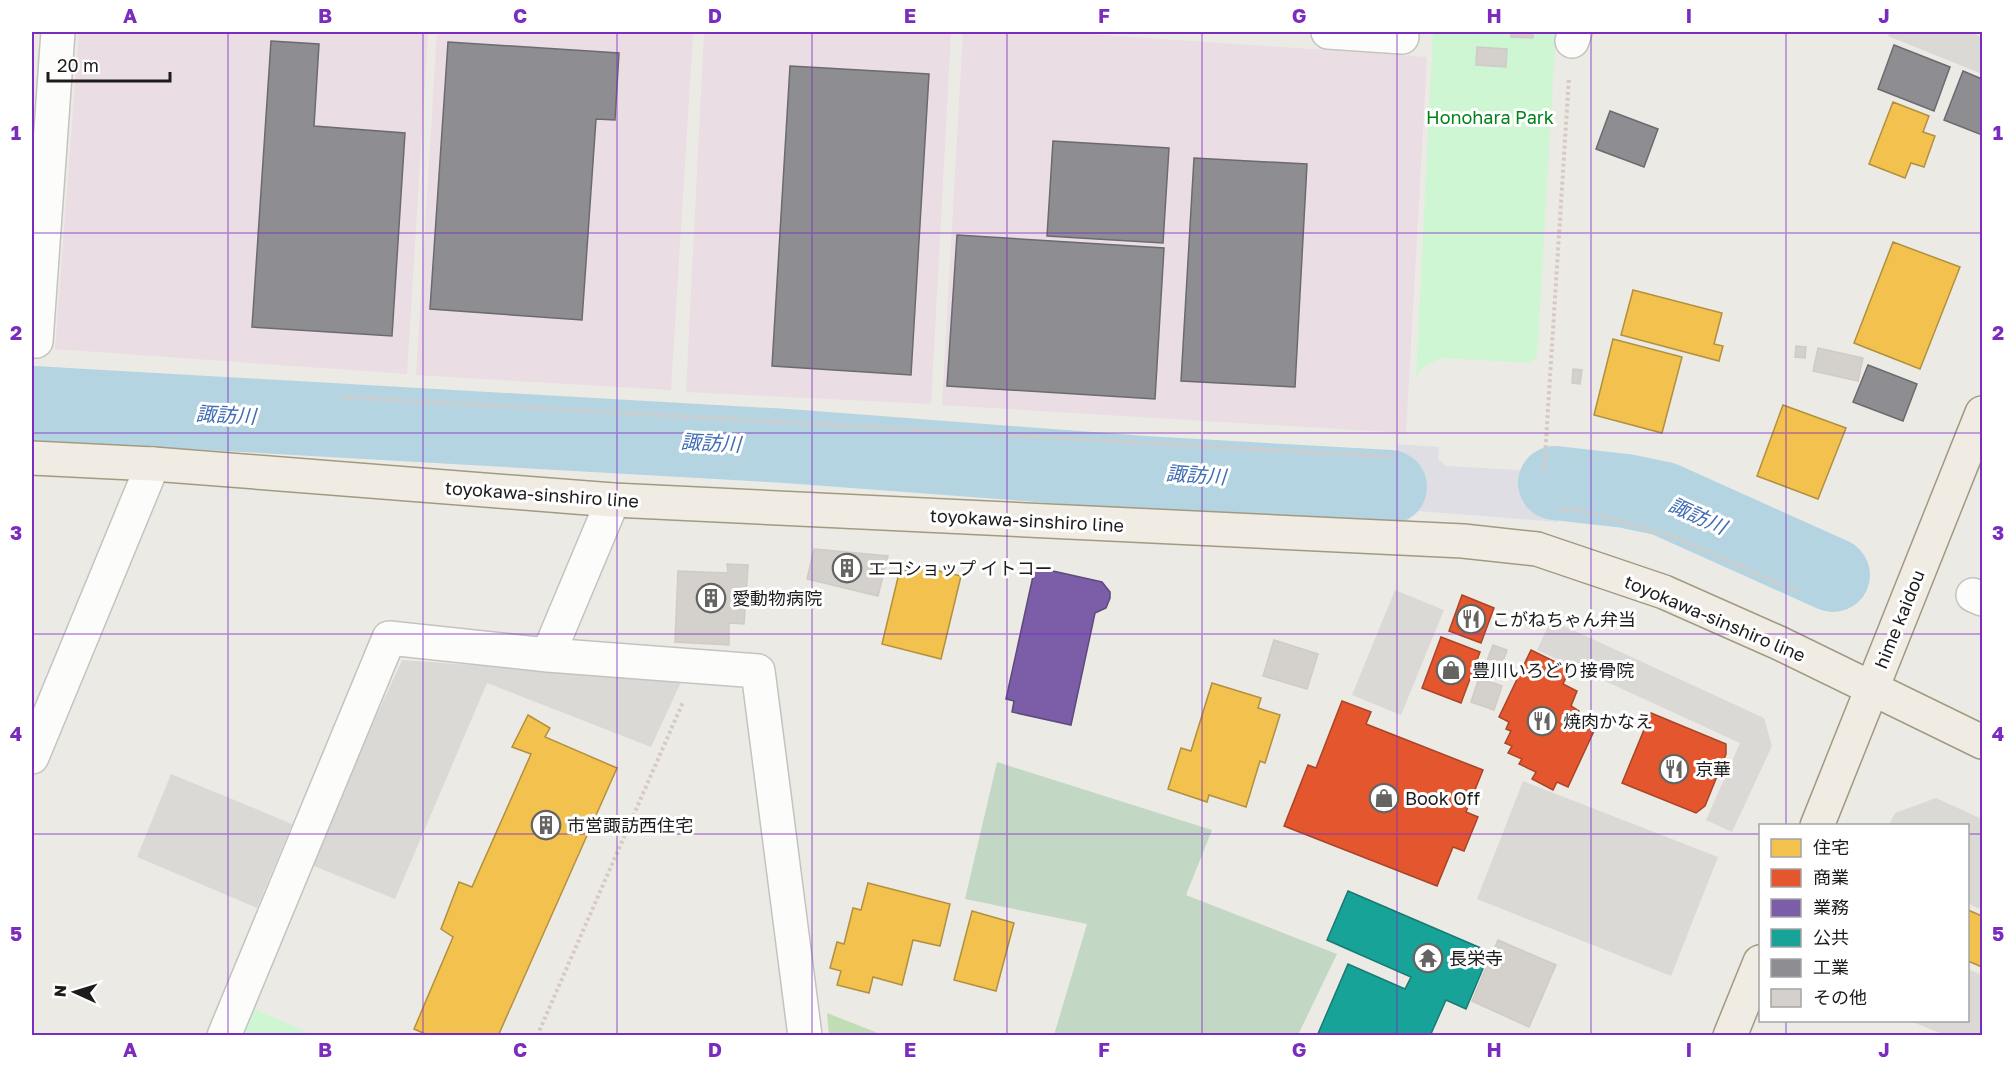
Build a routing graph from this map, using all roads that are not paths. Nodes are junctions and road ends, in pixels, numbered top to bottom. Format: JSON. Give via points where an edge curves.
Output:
{"nodes":[{"id":1,"x":58,"y":32,"type":"edge"},
{"id":2,"x":1328,"y":32,"type":"edge"},
{"id":3,"x":1402,"y":37,"type":"dead end"},
{"id":4,"x":36,"y":341,"type":"dead end"},
{"id":5,"x":1983,"y":413,"type":"edge"},
{"id":6,"x":32,"y":458,"type":"edge"},
{"id":7,"x":153,"y":464,"type":"junction"},
{"id":8,"x":613,"y":500,"type":"junction"},
{"id":9,"x":548,"y":655,"type":"junction"},
{"id":10,"x":1871,"y":688,"type":"junction"},
{"id":11,"x":1983,"y":742,"type":"edge"},
{"id":12,"x":32,"y":757,"type":"edge"},
{"id":13,"x":1817,"y":824,"type":"edge"},
{"id":14,"x":1759,"y":967,"type":"edge"},
{"id":15,"x":224,"y":1035,"type":"edge"},
{"id":16,"x":805,"y":1035,"type":"edge"},
{"id":17,"x":1730,"y":1035,"type":"edge"}],
"edges":[{"from":1,"to":4,"type":"street"},
{"from":2,"to":3,"type":"street"},
{"from":5,"to":10,"type":"main road","name":"hime kaidou"},
{"from":6,"to":7,"type":"main road","name":"toyokawa-sinshiro line"},
{"from":7,"to":8,"type":"main road","name":"toyokawa-sinshiro line"},
{"from":7,"to":12,"type":"street"},
{"from":8,"to":9,"type":"street"},
{"from":8,"to":10,"type":"main road","name":"toyokawa-sinshiro line","via":[[1463,541],[1537,549],[1664,592]]},
{"from":9,"to":15,"type":"street","via":[[389,638]]},
{"from":9,"to":16,"type":"street","via":[[758,671]]},
{"from":10,"to":11,"type":"main road","name":"toyokawa-sinshiro line"},
{"from":10,"to":13,"type":"main road","name":"hime kaidou"},
{"from":14,"to":17,"type":"main road"}]}
